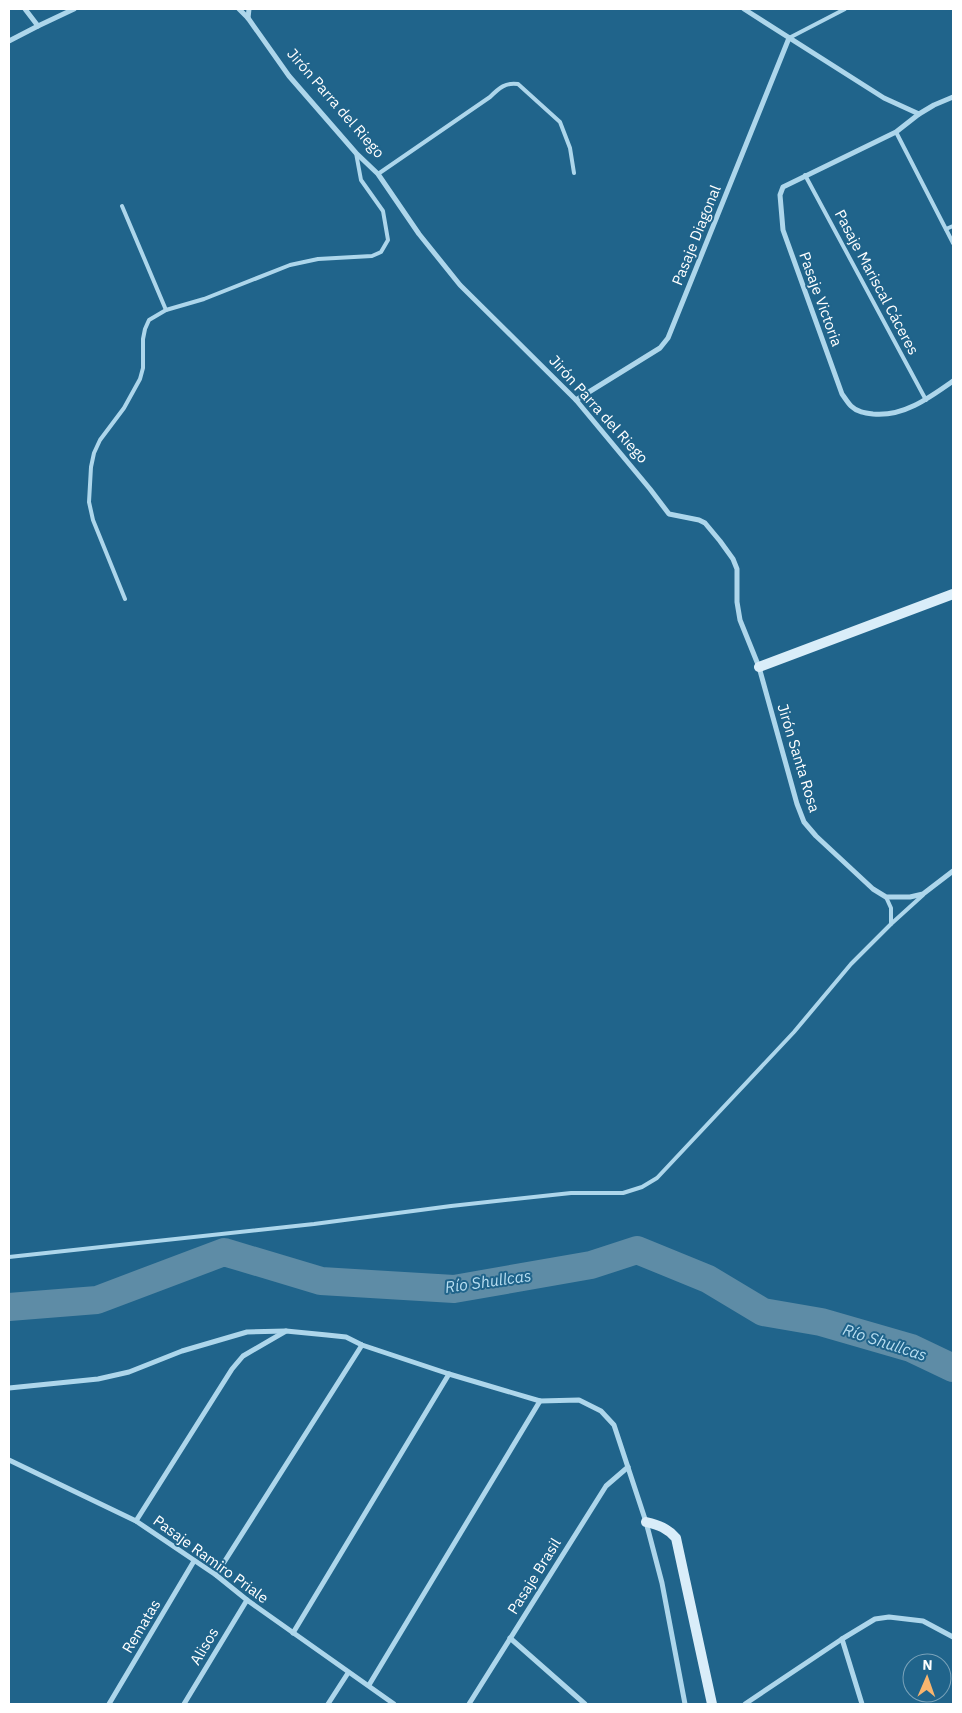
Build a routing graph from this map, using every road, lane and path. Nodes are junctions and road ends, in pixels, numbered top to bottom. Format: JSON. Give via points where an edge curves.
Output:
{"nodes":[{"id":1,"x":25,"y":9,"type":"edge"},
{"id":2,"x":74,"y":9,"type":"edge"},
{"id":3,"x":239,"y":9,"type":"edge"},
{"id":4,"x":250,"y":9,"type":"edge"},
{"id":5,"x":846,"y":9,"type":"edge"},
{"id":6,"x":747,"y":10,"type":"edge"},
{"id":7,"x":248,"y":18,"type":"junction"},
{"id":8,"x":38,"y":26,"type":"junction"},
{"id":9,"x":789,"y":38,"type":"junction"},
{"id":10,"x":9,"y":41,"type":"edge"},
{"id":11,"x":953,"y":97,"type":"edge"},
{"id":12,"x":919,"y":114,"type":"junction"},
{"id":13,"x":896,"y":132,"type":"junction"},
{"id":14,"x":356,"y":153,"type":"junction"},
{"id":15,"x":574,"y":173,"type":"dead end"},
{"id":16,"x":378,"y":174,"type":"junction"},
{"id":17,"x":806,"y":175,"type":"junction"},
{"id":18,"x":122,"y":206,"type":"dead end"},
{"id":19,"x":953,"y":226,"type":"edge"},
{"id":20,"x":946,"y":229,"type":"junction"},
{"id":21,"x":953,"y":243,"type":"edge"},
{"id":22,"x":166,"y":310,"type":"junction"},
{"id":23,"x":953,"y":381,"type":"edge"},
{"id":24,"x":576,"y":400,"type":"junction"},
{"id":25,"x":926,"y":400,"type":"junction"},
{"id":26,"x":953,"y":594,"type":"edge"},
{"id":27,"x":125,"y":599,"type":"dead end"},
{"id":28,"x":759,"y":666,"type":"junction"},
{"id":29,"x":953,"y":871,"type":"edge"},
{"id":30,"x":923,"y":894,"type":"junction"},
{"id":31,"x":886,"y":897,"type":"junction"},
{"id":32,"x":892,"y":924,"type":"junction"},
{"id":33,"x":9,"y":1257,"type":"edge"},
{"id":34,"x":286,"y":1331,"type":"junction"},
{"id":35,"x":362,"y":1345,"type":"junction"},
{"id":36,"x":449,"y":1374,"type":"junction"},
{"id":37,"x":9,"y":1388,"type":"edge"},
{"id":38,"x":540,"y":1400,"type":"junction"},
{"id":39,"x":9,"y":1460,"type":"edge"},
{"id":40,"x":628,"y":1467,"type":"junction"},
{"id":41,"x":136,"y":1521,"type":"junction"},
{"id":42,"x":646,"y":1522,"type":"junction"},
{"id":43,"x":194,"y":1561,"type":"junction"},
{"id":44,"x":216,"y":1576,"type":"junction"},
{"id":45,"x":246,"y":1600,"type":"junction"},
{"id":46,"x":293,"y":1633,"type":"junction"},
{"id":47,"x":953,"y":1637,"type":"edge"},
{"id":48,"x":510,"y":1638,"type":"junction"},
{"id":49,"x":842,"y":1639,"type":"junction"},
{"id":50,"x":348,"y":1672,"type":"junction"},
{"id":51,"x":368,"y":1685,"type":"junction"},
{"id":52,"x":110,"y":1704,"type":"edge"},
{"id":53,"x":184,"y":1704,"type":"edge"},
{"id":54,"x":328,"y":1704,"type":"edge"},
{"id":55,"x":394,"y":1704,"type":"edge"},
{"id":56,"x":468,"y":1704,"type":"edge"},
{"id":57,"x":585,"y":1704,"type":"edge"},
{"id":58,"x":685,"y":1704,"type":"edge"},
{"id":59,"x":712,"y":1704,"type":"edge"},
{"id":60,"x":745,"y":1704,"type":"edge"},
{"id":61,"x":862,"y":1704,"type":"edge"}],
"edges":[{"from":1,"to":8,"type":"street"},
{"from":2,"to":8,"type":"street"},
{"from":3,"to":7,"type":"street","name":"Jirón Parra del Riego"},
{"from":4,"to":7,"type":"street"},
{"from":5,"to":9,"type":"lane"},
{"from":6,"to":9,"type":"street"},
{"from":7,"to":14,"type":"street","name":"Jirón Parra del Riego","via":[[289,76]]},
{"from":8,"to":10,"type":"street"},
{"from":9,"to":12,"type":"street","via":[[884,98]]},
{"from":9,"to":24,"type":"street","name":"Pasaje Diagonal","via":[[668,338],[660,348]]},
{"from":11,"to":12,"type":"street"},
{"from":12,"to":13,"type":"street"},
{"from":13,"to":17,"type":"street"},
{"from":13,"to":20,"type":"lane"},
{"from":14,"to":16,"type":"street","name":"Jirón Parra del Riego"},
{"from":14,"to":22,"type":"lane","via":[[361,180],[383,211],[388,240],[381,252],[372,256],[318,259],[290,265],[204,299]]},
{"from":15,"to":16,"type":"lane","via":[[570,148],[560,122],[518,84],[510,83]]},
{"from":16,"to":24,"type":"street","name":"Jirón Parra del Riego","via":[[419,234],[460,285]]},
{"from":17,"to":25,"type":"lane","name":"Pasaje Mariscal Cáceres"},
{"from":17,"to":25,"type":"street","name":"Pasaje Victoria","via":[[781,189],[783,230],[842,394],[852,407],[862,413],[881,415],[899,412]]},
{"from":18,"to":22,"type":"lane"},
{"from":19,"to":20,"type":"lane"},
{"from":20,"to":21,"type":"lane"},
{"from":22,"to":27,"type":"lane","via":[[149,320],[145,328],[140,379],[124,408],[100,440],[91,466],[89,502],[93,520]]},
{"from":23,"to":25,"type":"street"},
{"from":24,"to":28,"type":"street","name":"Jirón Parra del Riego","via":[[669,514],[705,523],[720,540],[737,569],[740,620]]},
{"from":26,"to":28,"type":"street"},
{"from":28,"to":31,"type":"street","name":"Jirón Santa Rosa","via":[[804,822]]},
{"from":29,"to":30,"type":"street"},
{"from":30,"to":31,"type":"street"},
{"from":30,"to":32,"type":"lane"},
{"from":31,"to":32,"type":"lane"},
{"from":32,"to":33,"type":"lane","via":[[851,964],[794,1032],[658,1178],[642,1187],[623,1193],[571,1193]]},
{"from":34,"to":35,"type":"street","via":[[346,1337]]},
{"from":34,"to":37,"type":"street","via":[[247,1332],[182,1351],[129,1372],[98,1379]]},
{"from":34,"to":41,"type":"street","name":"Pasaje Ramiro Priale","via":[[243,1356],[232,1369]]},
{"from":35,"to":36,"type":"street"},
{"from":35,"to":44,"type":"street"},
{"from":36,"to":38,"type":"street"},
{"from":36,"to":46,"type":"street"},
{"from":38,"to":40,"type":"street","via":[[579,1400],[601,1411],[614,1425]]},
{"from":38,"to":51,"type":"street"},
{"from":39,"to":41,"type":"street"},
{"from":40,"to":42,"type":"street"},
{"from":40,"to":48,"type":"street","name":"Pasaje Brasil","via":[[606,1486]]},
{"from":41,"to":43,"type":"street","name":"Pasaje Ramiro Priale"},
{"from":42,"to":58,"type":"street","via":[[662,1583]]},
{"from":42,"to":59,"type":"street","via":[[662,1526],[676,1538]]},
{"from":43,"to":44,"type":"street","name":"Pasaje Ramiro Priale"},
{"from":43,"to":52,"type":"street","name":"Rematas"},
{"from":44,"to":45,"type":"street","name":"Pasaje Ramiro Priale"},
{"from":45,"to":46,"type":"street","name":"Pasaje Ramiro Priale"},
{"from":45,"to":53,"type":"street","name":"Alisos"},
{"from":46,"to":50,"type":"street","name":"Pasaje Ramiro Priale"},
{"from":47,"to":49,"type":"street","via":[[923,1621],[890,1617],[875,1620]]},
{"from":48,"to":56,"type":"street","name":"Pasaje Brasil"},
{"from":48,"to":57,"type":"street"},
{"from":49,"to":60,"type":"street"},
{"from":49,"to":61,"type":"street"},
{"from":50,"to":51,"type":"street","name":"Pasaje Ramiro Priale"},
{"from":50,"to":54,"type":"street"},
{"from":51,"to":55,"type":"street","name":"Pasaje Ramiro Priale"}]}
